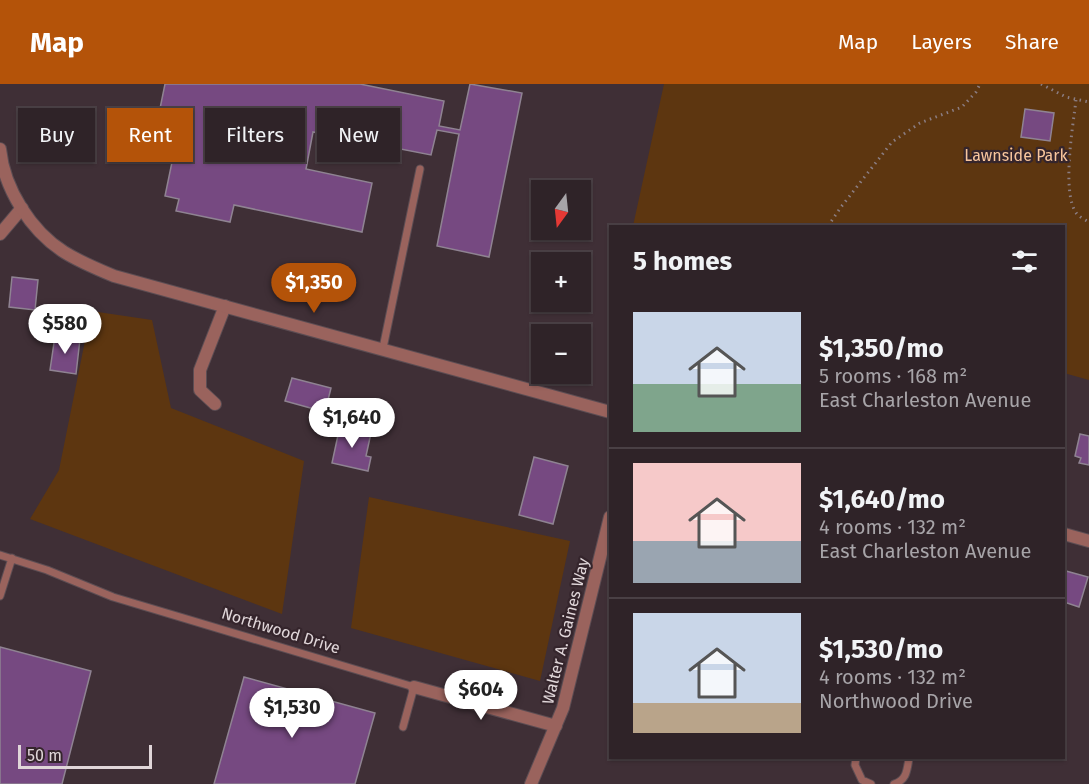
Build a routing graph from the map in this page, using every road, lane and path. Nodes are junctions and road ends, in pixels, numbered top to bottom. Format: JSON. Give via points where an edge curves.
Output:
{"nodes":[{"id":1,"x":980,"y":84,"type":"edge"},
{"id":2,"x":1041,"y":84,"type":"edge"},
{"id":3,"x":1076,"y":100,"type":"junction"},
{"id":4,"x":1089,"y":102,"type":"edge"},
{"id":5,"x":0,"y":149,"type":"edge"},
{"id":6,"x":420,"y":169,"type":"dead end"},
{"id":7,"x":22,"y":208,"type":"junction"},
{"id":8,"x":1089,"y":222,"type":"edge"},
{"id":9,"x":829,"y":225,"type":"edge"},
{"id":10,"x":0,"y":234,"type":"edge"},
{"id":11,"x":225,"y":306,"type":"junction"},
{"id":12,"x":383,"y":348,"type":"junction"},
{"id":13,"x":215,"y":404,"type":"dead end"},
{"id":14,"x":609,"y":412,"type":"edge"},
{"id":15,"x":609,"y":521,"type":"edge"},
{"id":16,"x":1065,"y":534,"type":"edge"},
{"id":17,"x":1089,"y":541,"type":"edge"},
{"id":18,"x":0,"y":555,"type":"edge"},
{"id":19,"x":12,"y":558,"type":"junction"},
{"id":20,"x":0,"y":596,"type":"edge"},
{"id":21,"x":414,"y":687,"type":"junction"},
{"id":22,"x":556,"y":726,"type":"junction"},
{"id":23,"x":404,"y":727,"type":"dead end"},
{"id":24,"x":856,"y":759,"type":"edge"},
{"id":25,"x":909,"y":759,"type":"edge"},
{"id":26,"x":531,"y":784,"type":"edge"},
{"id":27,"x":871,"y":784,"type":"edge"},
{"id":28,"x":894,"y":784,"type":"edge"}],
"edges":[{"from":1,"to":9,"type":"path","via":[[962,107],[920,123],[892,142]]},
{"from":2,"to":3,"type":"path"},
{"from":3,"to":4,"type":"path"},
{"from":3,"to":8,"type":"path","via":[[1070,194],[1078,216]]},
{"from":5,"to":7,"type":"street","via":[[11,188]]},
{"from":6,"to":12,"type":"lane"},
{"from":7,"to":10,"type":"street"},
{"from":7,"to":11,"type":"street","via":[[62,251],[87,265]]},
{"from":11,"to":12,"type":"street"},
{"from":11,"to":13,"type":"street","via":[[200,370],[200,390]]},
{"from":12,"to":14,"type":"street"},
{"from":15,"to":22,"type":"street","name":"Walter A. Gaines Way"},
{"from":16,"to":17,"type":"street"},
{"from":18,"to":19,"type":"lane","name":"Northwood Drive"},
{"from":19,"to":20,"type":"lane"},
{"from":19,"to":21,"type":"lane","name":"Northwood Drive","via":[[113,597]]},
{"from":21,"to":22,"type":"street","name":"Northwood Drive"},
{"from":21,"to":23,"type":"lane"},
{"from":22,"to":26,"type":"street","name":"Walter A. Gaines Way"},
{"from":24,"to":27,"type":"lane","via":[[862,780]]},
{"from":25,"to":28,"type":"lane","via":[[907,774]]}]}
